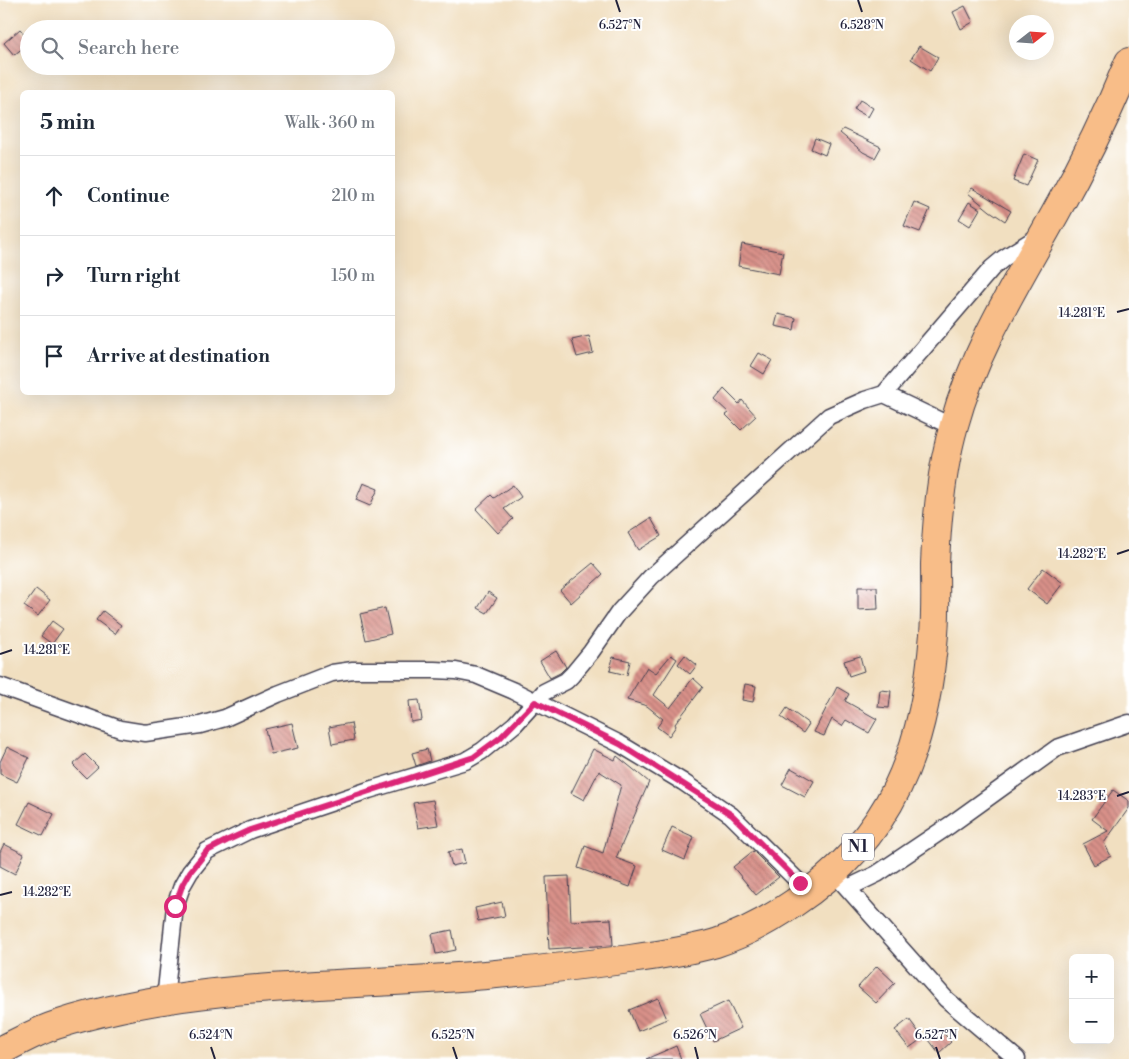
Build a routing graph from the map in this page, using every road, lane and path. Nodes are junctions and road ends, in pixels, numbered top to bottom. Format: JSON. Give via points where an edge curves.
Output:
{"nodes":[{"id":1,"x":1126,"y":83,"type":"edge"},
{"id":2,"x":1045,"y":232,"type":"junction"},
{"id":3,"x":884,"y":394,"type":"junction"},
{"id":4,"x":953,"y":427,"type":"junction"},
{"id":5,"x":0,"y":686,"type":"edge"},
{"id":6,"x":535,"y":702,"type":"junction"},
{"id":7,"x":1129,"y":723,"type":"edge"},
{"id":8,"x":841,"y":880,"type":"junction"},
{"id":9,"x":810,"y":893,"type":"junction"},
{"id":10,"x":165,"y":1000,"type":"junction"},
{"id":11,"x":52,"y":1026,"type":"junction"},
{"id":12,"x":0,"y":1028,"type":"edge"},
{"id":13,"x":0,"y":1051,"type":"edge"},
{"id":14,"x":1016,"y":1059,"type":"edge"}],
"edges":[{"from":1,"to":2,"type":"highway","number":"N1"},
{"from":2,"to":3,"type":"street","via":[[992,268]]},
{"from":2,"to":4,"type":"highway","number":"N1","via":[[988,337],[966,385]]},
{"from":3,"to":4,"type":"street"},
{"from":3,"to":6,"type":"street","via":[[829,416],[651,576],[619,612],[572,675],[544,692]]},
{"from":4,"to":8,"type":"highway","number":"N1","via":[[941,485],[933,640],[926,703],[904,775]]},
{"from":5,"to":6,"type":"street","via":[[120,729],[145,733],[225,718],[332,673],[353,670],[456,671],[484,679]]},
{"from":6,"to":9,"type":"street","via":[[620,744],[732,815]]},
{"from":6,"to":10,"type":"street","via":[[500,738],[474,757],[250,830],[207,851],[190,872],[175,906]]},
{"from":7,"to":8,"type":"street","via":[[1057,748],[877,874]]},
{"from":8,"to":9,"type":"highway","number":"N1"},
{"from":8,"to":14,"type":"street","via":[[946,999]]},
{"from":9,"to":10,"type":"highway","number":"N1","via":[[776,916],[721,942],[685,951],[474,977],[217,992]]},
{"from":10,"to":11,"type":"highway","number":"N1"},
{"from":11,"to":12,"type":"highway","number":"N1"},
{"from":11,"to":13,"type":"highway","number":"N1"}]}
